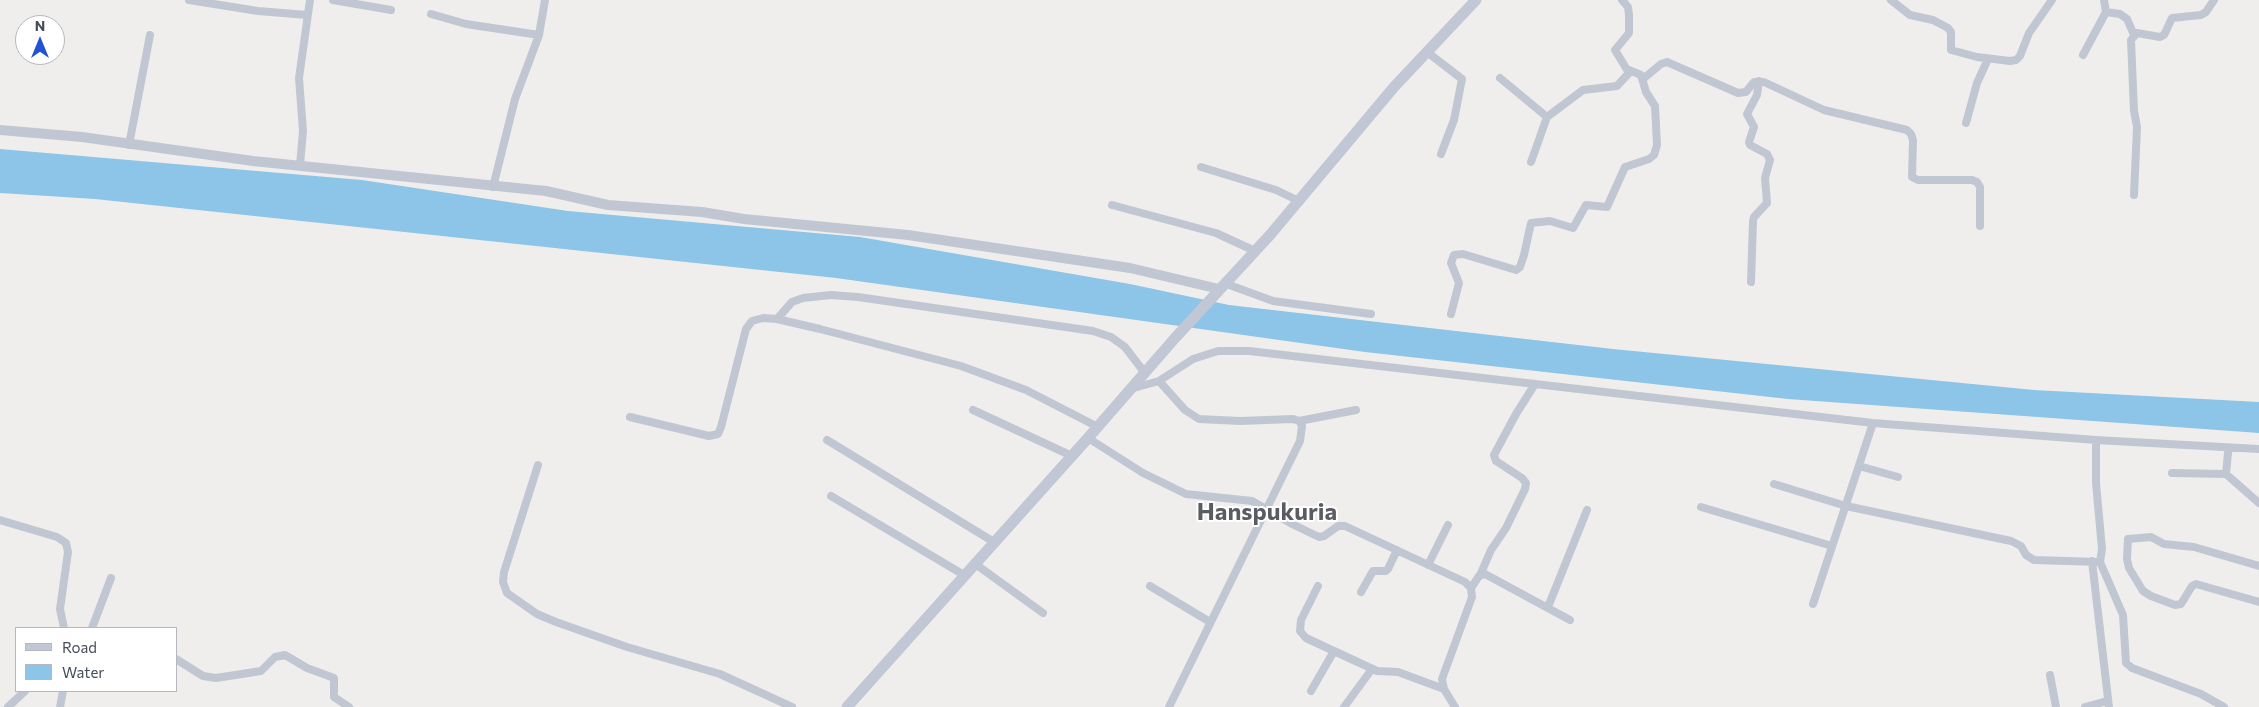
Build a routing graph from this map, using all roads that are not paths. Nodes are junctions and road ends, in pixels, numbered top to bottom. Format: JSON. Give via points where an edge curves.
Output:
{"nodes":[{"id":1,"x":189,"y":0,"type":"edge"},
{"id":2,"x":310,"y":0,"type":"edge"},
{"id":3,"x":333,"y":0,"type":"edge"},
{"id":4,"x":546,"y":0,"type":"edge"},
{"id":5,"x":1476,"y":0,"type":"edge"},
{"id":6,"x":1622,"y":0,"type":"edge"},
{"id":7,"x":1891,"y":0,"type":"edge"},
{"id":8,"x":2052,"y":0,"type":"edge"},
{"id":9,"x":2104,"y":0,"type":"edge"},
{"id":10,"x":2214,"y":0,"type":"edge"},
{"id":11,"x":391,"y":10,"type":"dead end"},
{"id":12,"x":2106,"y":12,"type":"junction"},
{"id":13,"x":431,"y":14,"type":"dead end"},
{"id":14,"x":307,"y":15,"type":"junction"},
{"id":15,"x":150,"y":35,"type":"dead end"},
{"id":16,"x":2134,"y":35,"type":"junction"},
{"id":17,"x":539,"y":36,"type":"junction"},
{"id":18,"x":1426,"y":52,"type":"junction"},
{"id":19,"x":2083,"y":55,"type":"dead end"},
{"id":20,"x":1988,"y":59,"type":"junction"},
{"id":21,"x":1629,"y":70,"type":"junction"},
{"id":22,"x":1500,"y":78,"type":"dead end"},
{"id":23,"x":1643,"y":80,"type":"junction"},
{"id":24,"x":1759,"y":81,"type":"junction"},
{"id":25,"x":1547,"y":117,"type":"junction"},
{"id":26,"x":1966,"y":123,"type":"dead end"},
{"id":27,"x":0,"y":130,"type":"edge"},
{"id":28,"x":129,"y":146,"type":"junction"},
{"id":29,"x":1441,"y":154,"type":"dead end"},
{"id":30,"x":1531,"y":162,"type":"dead end"},
{"id":31,"x":300,"y":165,"type":"junction"},
{"id":32,"x":1201,"y":167,"type":"dead end"},
{"id":33,"x":493,"y":187,"type":"junction"},
{"id":34,"x":2134,"y":196,"type":"dead end"},
{"id":35,"x":1299,"y":201,"type":"junction"},
{"id":36,"x":1112,"y":205,"type":"dead end"},
{"id":37,"x":1980,"y":226,"type":"dead end"},
{"id":38,"x":1255,"y":251,"type":"junction"},
{"id":39,"x":1751,"y":282,"type":"dead end"},
{"id":40,"x":1219,"y":289,"type":"junction"},
{"id":41,"x":1372,"y":314,"type":"dead end"},
{"id":42,"x":1452,"y":314,"type":"dead end"},
{"id":43,"x":776,"y":319,"type":"junction"},
{"id":44,"x":1144,"y":372,"type":"junction"},
{"id":45,"x":1159,"y":381,"type":"junction"},
{"id":46,"x":1535,"y":384,"type":"junction"},
{"id":47,"x":1130,"y":390,"type":"junction"},
{"id":48,"x":973,"y":410,"type":"dead end"},
{"id":49,"x":1356,"y":410,"type":"dead end"},
{"id":50,"x":630,"y":417,"type":"dead end"},
{"id":51,"x":1299,"y":421,"type":"junction"},
{"id":52,"x":1873,"y":423,"type":"junction"},
{"id":53,"x":1098,"y":428,"type":"junction"},
{"id":54,"x":1088,"y":438,"type":"junction"},
{"id":55,"x":827,"y":440,"type":"dead end"},
{"id":56,"x":2096,"y":440,"type":"junction"},
{"id":57,"x":2259,"y":449,"type":"edge"},
{"id":58,"x":2228,"y":453,"type":"dead end"},
{"id":59,"x":1072,"y":456,"type":"junction"},
{"id":60,"x":538,"y":465,"type":"dead end"},
{"id":61,"x":1859,"y":466,"type":"junction"},
{"id":62,"x":2172,"y":473,"type":"dead end"},
{"id":63,"x":2226,"y":474,"type":"junction"},
{"id":64,"x":1898,"y":477,"type":"dead end"},
{"id":65,"x":1774,"y":484,"type":"dead end"},
{"id":66,"x":831,"y":496,"type":"dead end"},
{"id":67,"x":2259,"y":503,"type":"edge"},
{"id":68,"x":1846,"y":506,"type":"junction"},
{"id":69,"x":1266,"y":507,"type":"junction"},
{"id":70,"x":1701,"y":507,"type":"dead end"},
{"id":71,"x":1587,"y":510,"type":"dead end"},
{"id":72,"x":0,"y":520,"type":"edge"},
{"id":73,"x":1448,"y":525,"type":"dead end"},
{"id":74,"x":994,"y":542,"type":"junction"},
{"id":75,"x":1832,"y":546,"type":"junction"},
{"id":76,"x":1397,"y":550,"type":"junction"},
{"id":77,"x":2096,"y":562,"type":"junction"},
{"id":78,"x":974,"y":563,"type":"junction"},
{"id":79,"x":1428,"y":565,"type":"junction"},
{"id":80,"x":2259,"y":566,"type":"edge"},
{"id":81,"x":1481,"y":573,"type":"junction"},
{"id":82,"x":964,"y":575,"type":"junction"},
{"id":83,"x":111,"y":578,"type":"dead end"},
{"id":84,"x":1150,"y":586,"type":"dead end"},
{"id":85,"x":1318,"y":586,"type":"dead end"},
{"id":86,"x":1471,"y":588,"type":"junction"},
{"id":87,"x":1361,"y":592,"type":"dead end"},
{"id":88,"x":2259,"y":602,"type":"edge"},
{"id":89,"x":1813,"y":604,"type":"dead end"},
{"id":90,"x":1548,"y":607,"type":"junction"},
{"id":91,"x":1043,"y":613,"type":"dead end"},
{"id":92,"x":1570,"y":620,"type":"dead end"},
{"id":93,"x":1210,"y":622,"type":"junction"},
{"id":94,"x":64,"y":627,"type":"edge"},
{"id":95,"x":92,"y":627,"type":"edge"},
{"id":96,"x":1334,"y":651,"type":"junction"},
{"id":97,"x":178,"y":660,"type":"edge"},
{"id":98,"x":1372,"y":669,"type":"junction"},
{"id":99,"x":2050,"y":675,"type":"dead end"},
{"id":100,"x":1444,"y":689,"type":"junction"},
{"id":101,"x":1311,"y":691,"type":"dead end"},
{"id":102,"x":23,"y":692,"type":"edge"},
{"id":103,"x":63,"y":692,"type":"edge"},
{"id":104,"x":2108,"y":704,"type":"edge"},
{"id":105,"x":8,"y":707,"type":"edge"},
{"id":106,"x":60,"y":707,"type":"edge"},
{"id":107,"x":349,"y":707,"type":"edge"},
{"id":108,"x":792,"y":707,"type":"edge"},
{"id":109,"x":847,"y":707,"type":"edge"},
{"id":110,"x":1169,"y":707,"type":"edge"},
{"id":111,"x":1344,"y":707,"type":"edge"},
{"id":112,"x":1455,"y":707,"type":"edge"},
{"id":113,"x":2056,"y":707,"type":"edge"},
{"id":114,"x":2085,"y":707,"type":"edge"},
{"id":115,"x":2224,"y":707,"type":"edge"}],
"edges":[{"from":1,"to":14,"type":"street"},
{"from":2,"to":14,"type":"street"},
{"from":3,"to":11,"type":"street"},
{"from":4,"to":17,"type":"street"},
{"from":5,"to":18,"type":"main road"},
{"from":6,"to":21,"type":"street","via":[[1628,7],[1629,33],[1615,50]]},
{"from":7,"to":20,"type":"street","via":[[1910,16],[1933,20],[1948,28],[1951,50]]},
{"from":8,"to":20,"type":"street","via":[[2029,33],[2016,60]]},
{"from":9,"to":12,"type":"street"},
{"from":10,"to":16,"type":"street","via":[[2201,15],[2172,18],[2160,38],[2141,33]]},
{"from":12,"to":16,"type":"street","via":[[2120,14],[2127,19]]},
{"from":12,"to":19,"type":"street"},
{"from":13,"to":17,"type":"street","via":[[466,24]]},
{"from":14,"to":31,"type":"street","via":[[299,78],[303,131]]},
{"from":15,"to":28,"type":"street"},
{"from":16,"to":34,"type":"street","via":[[2130,52],[2137,127]]},
{"from":17,"to":33,"type":"street","via":[[515,99]]},
{"from":18,"to":29,"type":"street","via":[[1462,79],[1454,120]]},
{"from":18,"to":35,"type":"main road"},
{"from":20,"to":26,"type":"street","via":[[1977,83]]},
{"from":21,"to":23,"type":"street","via":[[1638,73]]},
{"from":21,"to":25,"type":"street","via":[[1617,86],[1586,89]]},
{"from":22,"to":25,"type":"street"},
{"from":23,"to":24,"type":"street","via":[[1667,62],[1738,93],[1746,92]]},
{"from":23,"to":42,"type":"street","via":[[1656,110],[1657,145],[1654,155],[1625,167],[1607,207],[1586,206],[1573,228],[1550,221],[1532,223],[1520,267],[1516,270],[1463,254],[1454,255],[1451,264],[1459,283]]},
{"from":24,"to":37,"type":"street","via":[[1824,110],[1907,130],[1913,140],[1912,177],[1918,180],[1977,182],[1980,187]]},
{"from":24,"to":39,"type":"street","via":[[1747,114],[1754,127],[1750,145],[1768,154],[1770,160],[1765,178],[1767,203],[1753,221]]},
{"from":25,"to":30,"type":"street"},
{"from":27,"to":28,"type":"street"},
{"from":28,"to":31,"type":"street"},
{"from":31,"to":33,"type":"street"},
{"from":32,"to":35,"type":"street","via":[[1276,190]]},
{"from":33,"to":40,"type":"street","via":[[546,191],[608,205],[694,211],[908,235],[1130,268]]},
{"from":35,"to":38,"type":"main road"},
{"from":36,"to":38,"type":"street","via":[[1216,233]]},
{"from":38,"to":40,"type":"main road"},
{"from":40,"to":41,"type":"street","via":[[1272,301]]},
{"from":40,"to":44,"type":"main road"},
{"from":43,"to":44,"type":"street","via":[[792,302],[803,298],[831,295],[868,298],[1093,331],[1111,337],[1125,347]]},
{"from":43,"to":50,"type":"street","via":[[752,321],[746,329],[718,434],[709,436]]},
{"from":43,"to":53,"type":"street","via":[[961,366],[1026,390]]},
{"from":44,"to":47,"type":"main road"},
{"from":45,"to":46,"type":"street","via":[[1193,359],[1233,350]]},
{"from":45,"to":47,"type":"street"},
{"from":45,"to":51,"type":"street","via":[[1185,410],[1199,419]]},
{"from":46,"to":52,"type":"street"},
{"from":46,"to":81,"type":"street","via":[[1494,455],[1496,461],[1522,478],[1526,489]]},
{"from":47,"to":53,"type":"main road"},
{"from":48,"to":59,"type":"street"},
{"from":49,"to":51,"type":"street"},
{"from":51,"to":69,"type":"street","via":[[1302,426],[1300,441]]},
{"from":52,"to":56,"type":"street"},
{"from":52,"to":61,"type":"street"},
{"from":53,"to":54,"type":"main road"},
{"from":54,"to":59,"type":"main road"},
{"from":54,"to":69,"type":"street","via":[[1143,473],[1186,494],[1241,498]]},
{"from":55,"to":74,"type":"street"},
{"from":56,"to":57,"type":"street"},
{"from":56,"to":77,"type":"street","via":[[2102,549]]},
{"from":58,"to":63,"type":"street"},
{"from":59,"to":74,"type":"main road"},
{"from":60,"to":108,"type":"street","via":[[504,572],[507,593],[537,614],[556,622],[720,674]]},
{"from":61,"to":64,"type":"street"},
{"from":61,"to":68,"type":"street"},
{"from":62,"to":63,"type":"street"},
{"from":63,"to":67,"type":"street"},
{"from":65,"to":68,"type":"street"},
{"from":66,"to":82,"type":"street"},
{"from":68,"to":75,"type":"street"},
{"from":68,"to":77,"type":"street","via":[[2011,541],[2021,546],[2034,560]]},
{"from":69,"to":76,"type":"street","via":[[1312,534],[1324,536],[1333,528],[1345,526]]},
{"from":69,"to":93,"type":"street"},
{"from":70,"to":75,"type":"street"},
{"from":71,"to":90,"type":"street"},
{"from":72,"to":94,"type":"street","via":[[57,537],[66,543],[68,552],[60,609]]},
{"from":73,"to":79,"type":"street"},
{"from":74,"to":78,"type":"main road"},
{"from":75,"to":89,"type":"street"},
{"from":76,"to":79,"type":"street"},
{"from":76,"to":87,"type":"street","via":[[1386,571],[1371,573]]},
{"from":77,"to":104,"type":"street"},
{"from":77,"to":115,"type":"street","via":[[2123,615],[2126,663]]},
{"from":78,"to":82,"type":"main road"},
{"from":78,"to":91,"type":"street"},
{"from":79,"to":86,"type":"street"},
{"from":80,"to":88,"type":"street","via":[[2194,547],[2164,544],[2151,537],[2128,539],[2129,568],[2143,591],[2151,596],[2175,605],[2181,604],[2196,584]]},
{"from":81,"to":86,"type":"street"},
{"from":81,"to":90,"type":"street"},
{"from":82,"to":109,"type":"main road"},
{"from":83,"to":95,"type":"street"},
{"from":84,"to":93,"type":"street"},
{"from":85,"to":96,"type":"street","via":[[1302,618],[1300,631],[1306,638]]},
{"from":86,"to":100,"type":"street","via":[[1472,597],[1443,672]]},
{"from":90,"to":92,"type":"street"},
{"from":93,"to":110,"type":"street"},
{"from":96,"to":98,"type":"street"},
{"from":96,"to":101,"type":"street"},
{"from":97,"to":107,"type":"street","via":[[203,676],[216,678],[261,671],[285,655],[334,678],[334,697]]},
{"from":98,"to":100,"type":"street","via":[[1398,672]]},
{"from":98,"to":111,"type":"street"},
{"from":99,"to":113,"type":"street"},
{"from":100,"to":112,"type":"street"},
{"from":102,"to":105,"type":"street"},
{"from":103,"to":106,"type":"street"},
{"from":104,"to":114,"type":"street"}]}
